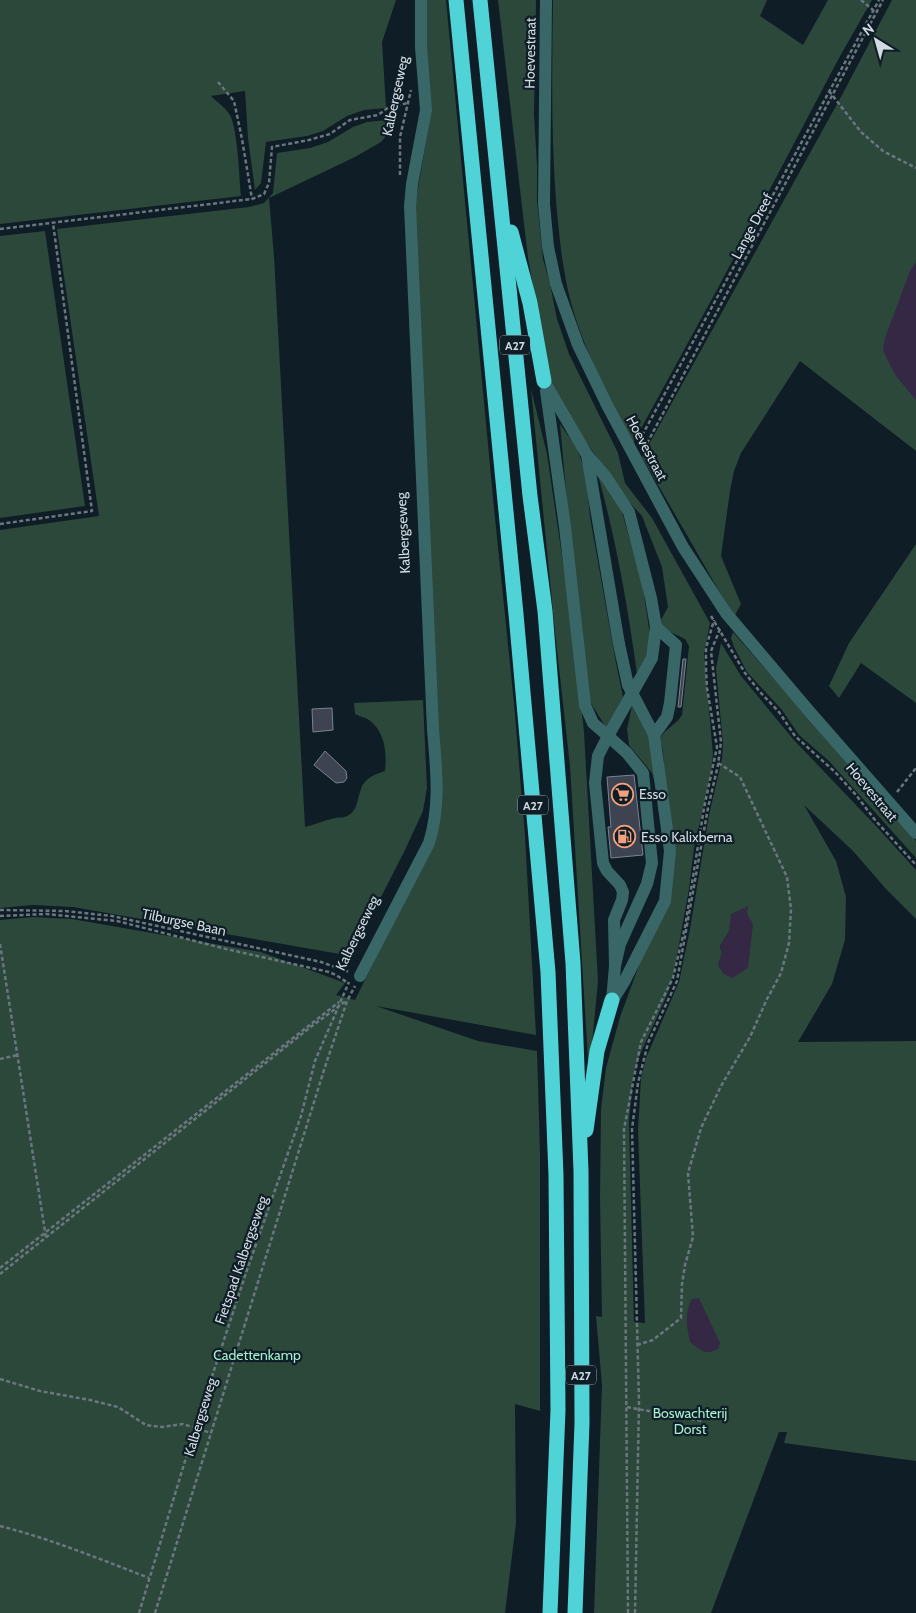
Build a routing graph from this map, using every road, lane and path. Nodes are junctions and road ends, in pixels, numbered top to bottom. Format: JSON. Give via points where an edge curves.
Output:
{"nodes":[{"id":1,"x":421,"y":0,"type":"edge"},
{"id":2,"x":456,"y":0,"type":"edge"},
{"id":3,"x":480,"y":0,"type":"edge"},
{"id":4,"x":546,"y":0,"type":"edge"},
{"id":5,"x":861,"y":0,"type":"edge"},
{"id":6,"x":878,"y":0,"type":"edge"},
{"id":7,"x":883,"y":0,"type":"edge"},
{"id":8,"x":873,"y":10,"type":"junction"},
{"id":9,"x":218,"y":82,"type":"dead end"},
{"id":10,"x":411,"y":88,"type":"dead end"},
{"id":11,"x":829,"y":91,"type":"junction"},
{"id":12,"x":832,"y":95,"type":"junction"},
{"id":13,"x":408,"y":103,"type":"junction"},
{"id":14,"x":916,"y":168,"type":"edge"},
{"id":15,"x":400,"y":175,"type":"dead end"},
{"id":16,"x":500,"y":194,"type":"junction"},
{"id":17,"x":252,"y":198,"type":"junction"},
{"id":18,"x":53,"y":223,"type":"junction"},
{"id":19,"x":0,"y":229,"type":"edge"},
{"id":20,"x":544,"y":381,"type":"junction"},
{"id":21,"x":587,"y":455,"type":"junction"},
{"id":22,"x":634,"y":457,"type":"junction"},
{"id":23,"x":0,"y":524,"type":"edge"},
{"id":24,"x":730,"y":618,"type":"junction"},
{"id":25,"x":656,"y":628,"type":"junction"},
{"id":26,"x":720,"y":630,"type":"junction"},
{"id":27,"x":633,"y":695,"type":"junction"},
{"id":28,"x":654,"y":735,"type":"junction"},
{"id":29,"x":608,"y":736,"type":"junction"},
{"id":30,"x":718,"y":763,"type":"junction"},
{"id":31,"x":916,"y":768,"type":"edge"},
{"id":32,"x":889,"y":802,"type":"junction"},
{"id":33,"x":916,"y":833,"type":"edge"},
{"id":34,"x":916,"y":865,"type":"edge"},
{"id":35,"x":0,"y":910,"type":"edge"},
{"id":36,"x":0,"y":916,"type":"edge"},
{"id":37,"x":0,"y":944,"type":"edge"},
{"id":38,"x":615,"y":966,"type":"junction"},
{"id":39,"x":357,"y":975,"type":"junction"},
{"id":40,"x":348,"y":983,"type":"junction"},
{"id":41,"x":612,"y":1000,"type":"junction"},
{"id":42,"x":340,"y":1001,"type":"junction"},
{"id":43,"x":338,"y":1007,"type":"junction"},
{"id":44,"x":18,"y":1055,"type":"junction"},
{"id":45,"x":0,"y":1059,"type":"edge"},
{"id":46,"x":580,"y":1171,"type":"junction"},
{"id":47,"x":46,"y":1231,"type":"junction"},
{"id":48,"x":46,"y":1238,"type":"junction"},
{"id":49,"x":0,"y":1268,"type":"edge"},
{"id":50,"x":0,"y":1274,"type":"edge"},
{"id":51,"x":637,"y":1345,"type":"junction"},
{"id":52,"x":0,"y":1380,"type":"edge"},
{"id":53,"x":627,"y":1407,"type":"junction"},
{"id":54,"x":638,"y":1408,"type":"junction"},
{"id":55,"x":702,"y":1421,"type":"dead end"},
{"id":56,"x":194,"y":1428,"type":"junction"},
{"id":57,"x":211,"y":1433,"type":"junction"},
{"id":58,"x":0,"y":1526,"type":"edge"},
{"id":59,"x":149,"y":1578,"type":"junction"},
{"id":60,"x":139,"y":1613,"type":"edge"},
{"id":61,"x":155,"y":1613,"type":"edge"},
{"id":62,"x":550,"y":1613,"type":"edge"},
{"id":63,"x":575,"y":1613,"type":"edge"},
{"id":64,"x":628,"y":1613,"type":"edge"},
{"id":65,"x":634,"y":1613,"type":"edge"}],
"edges":[{"from":1,"to":39,"type":"street","name":"Kalbergseweg","via":[[426,110],[410,206],[438,785],[429,843]]},
{"from":2,"to":62,"type":"highway","number":"A27","via":[[548,972],[556,1175],[558,1400]]},
{"from":3,"to":16,"type":"highway","number":"A27"},
{"from":4,"to":22,"type":"street","name":"Hoevestraat","via":[[544,204],[548,247],[556,284],[575,338]]},
{"from":5,"to":8,"type":"path"},
{"from":6,"to":8,"type":"path","name":"Lange Dreef"},
{"from":7,"to":12,"type":"path","name":"Lange Dreef"},
{"from":8,"to":11,"type":"path","name":"Lange Dreef"},
{"from":9,"to":17,"type":"path","via":[[234,101]]},
{"from":10,"to":13,"type":"path","name":"Kalbergseweg"},
{"from":11,"to":12,"type":"path"},
{"from":11,"to":22,"type":"path","name":"Lange Dreef"},
{"from":12,"to":14,"type":"path","via":[[861,132],[883,151]]},
{"from":12,"to":22,"type":"path","name":"Lange Dreef","via":[[663,415]]},
{"from":13,"to":15,"type":"path","name":"Kalbergseweg","via":[[400,137]]},
{"from":13,"to":17,"type":"path","via":[[350,120],[330,134],[272,148],[269,183],[264,194]]},
{"from":16,"to":20,"type":"highway","number":"A27","via":[[530,302]]},
{"from":16,"to":46,"type":"highway","number":"A27","via":[[530,496],[545,611],[573,964]]},
{"from":17,"to":18,"type":"path"},
{"from":18,"to":19,"type":"path"},
{"from":18,"to":23,"type":"path","via":[[92,511]]},
{"from":20,"to":21,"type":"street","number":"A27"},
{"from":20,"to":29,"type":"street","number":"A27","via":[[565,527],[585,705],[593,723]]},
{"from":21,"to":25,"type":"street","number":"A27","via":[[629,512]]},
{"from":21,"to":27,"type":"street","number":"A27","via":[[619,644]]},
{"from":22,"to":24,"type":"street","name":"Hoevestraat","via":[[684,547]]},
{"from":24,"to":26,"type":"path"},
{"from":24,"to":32,"type":"street","name":"Hoevestraat"},
{"from":25,"to":27,"type":"street","number":"A27","via":[[652,658]]},
{"from":25,"to":28,"type":"street","via":[[676,645],[667,717]]},
{"from":26,"to":30,"type":"path","via":[[711,651],[721,742]]},
{"from":26,"to":34,"type":"path","name":"Hoevestraat","via":[[745,673],[796,736],[856,794]]},
{"from":26,"to":53,"type":"path","name":"Hoevestraat","via":[[714,620],[706,648],[717,747],[684,927],[673,978],[641,1042],[624,1129]]},
{"from":27,"to":28,"type":"street","number":"A27"},
{"from":27,"to":29,"type":"street","number":"A27"},
{"from":28,"to":41,"type":"street","number":"A27","via":[[670,850],[665,901]]},
{"from":29,"to":38,"type":"street","number":"A27","via":[[598,756],[595,783],[606,871],[624,892],[614,920]]},
{"from":29,"to":38,"type":"street","number":"A27","via":[[643,773],[652,863],[620,944]]},
{"from":30,"to":51,"type":"path","via":[[677,981],[648,1043],[638,1083],[632,1129]]},
{"from":30,"to":51,"type":"path","via":[[740,777],[787,877],[791,909],[789,943],[781,973],[701,1128],[688,1173],[693,1236],[684,1265],[681,1318],[653,1340]]},
{"from":31,"to":32,"type":"path"},
{"from":32,"to":33,"type":"street","name":"Hoevestraat"},
{"from":35,"to":39,"type":"path","name":"Tilburgse Baan","via":[[112,916],[321,962]]},
{"from":36,"to":40,"type":"path","name":"Tilburgse Baan","via":[[46,914],[117,921],[329,972]]},
{"from":37,"to":44,"type":"path"},
{"from":38,"to":41,"type":"street","number":"A27"},
{"from":39,"to":40,"type":"path","name":"Kalbergseweg"},
{"from":40,"to":42,"type":"path","name":"Kalbergseweg"},
{"from":41,"to":46,"type":"highway","number":"A27","via":[[597,1051]]},
{"from":42,"to":43,"type":"path","name":"Fietspad Kalbergseweg"},
{"from":42,"to":47,"type":"path"},
{"from":43,"to":48,"type":"path"},
{"from":43,"to":56,"type":"path","name":"Fietspad Kalbergseweg","via":[[315,1061],[301,1116]]},
{"from":43,"to":57,"type":"path","name":"Kalbergseweg","via":[[347,1001]]},
{"from":44,"to":45,"type":"path"},
{"from":44,"to":47,"type":"path"},
{"from":46,"to":63,"type":"highway","number":"A27","via":[[582,1424]]},
{"from":47,"to":48,"type":"path"},
{"from":47,"to":49,"type":"path"},
{"from":48,"to":50,"type":"path"},
{"from":51,"to":54,"type":"path"},
{"from":52,"to":56,"type":"path","via":[[118,1407],[146,1425],[182,1424]]},
{"from":53,"to":54,"type":"path"},
{"from":53,"to":64,"type":"path"},
{"from":54,"to":55,"type":"path"},
{"from":54,"to":65,"type":"path"},
{"from":56,"to":57,"type":"path"},
{"from":56,"to":59,"type":"path","name":"Fietspad Kalbergseweg"},
{"from":57,"to":61,"type":"path","name":"Kalbergseweg"},
{"from":58,"to":59,"type":"path","via":[[26,1532]]},
{"from":59,"to":60,"type":"path","name":"Fietspad Kalbergseweg"}]}
